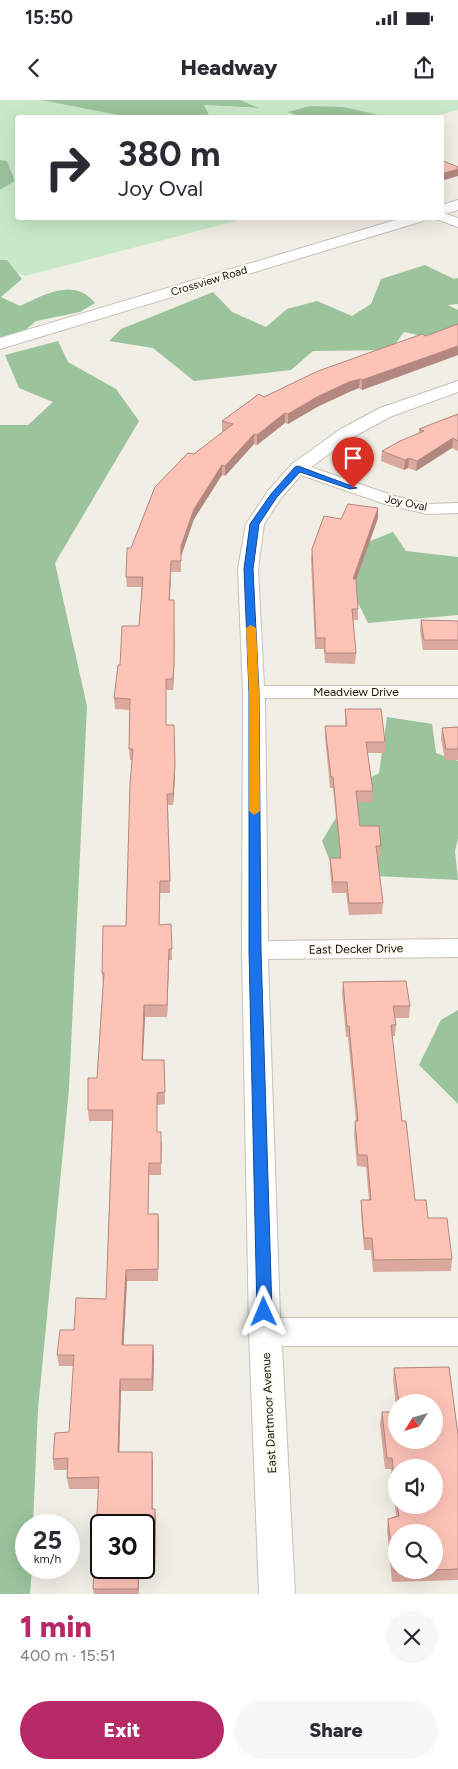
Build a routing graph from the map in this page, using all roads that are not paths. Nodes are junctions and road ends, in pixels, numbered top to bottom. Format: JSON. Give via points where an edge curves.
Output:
{"nodes":[{"id":1,"x":458,"y":205,"type":"edge"},
{"id":2,"x":444,"y":209,"type":"edge"},
{"id":3,"x":444,"y":217,"type":"edge"},
{"id":4,"x":410,"y":220,"type":"edge"},
{"id":5,"x":458,"y":223,"type":"edge"},
{"id":6,"x":0,"y":344,"type":"edge"},
{"id":7,"x":458,"y":386,"type":"edge"},
{"id":8,"x":298,"y":468,"type":"junction"},
{"id":9,"x":458,"y":508,"type":"edge"},
{"id":10,"x":254,"y":692,"type":"junction"},
{"id":11,"x":458,"y":692,"type":"edge"},
{"id":12,"x":458,"y":948,"type":"edge"},
{"id":13,"x":255,"y":950,"type":"junction"},
{"id":14,"x":265,"y":1332,"type":"junction"},
{"id":15,"x":458,"y":1332,"type":"edge"},
{"id":16,"x":277,"y":1594,"type":"edge"}],
"edges":[{"from":1,"to":2,"type":"street"},
{"from":3,"to":5,"type":"street"},
{"from":4,"to":6,"type":"street","name":"Crossview Road"},
{"from":7,"to":8,"type":"street","name":"East Dartmoor Avenue","via":[[386,412],[345,434]]},
{"from":8,"to":9,"type":"street","name":"Joy Oval","via":[[385,500],[427,509]]},
{"from":8,"to":10,"type":"street","name":"East Dartmoor Avenue","via":[[274,495],[255,524],[248,569]]},
{"from":10,"to":11,"type":"street","name":"Meadview Drive"},
{"from":10,"to":13,"type":"street","name":"East Dartmoor Avenue"},
{"from":12,"to":13,"type":"street","name":"East Decker Drive"},
{"from":13,"to":14,"type":"street","name":"East Dartmoor Avenue"},
{"from":14,"to":15,"type":"street"},
{"from":14,"to":16,"type":"street","name":"East Dartmoor Avenue"}]}
